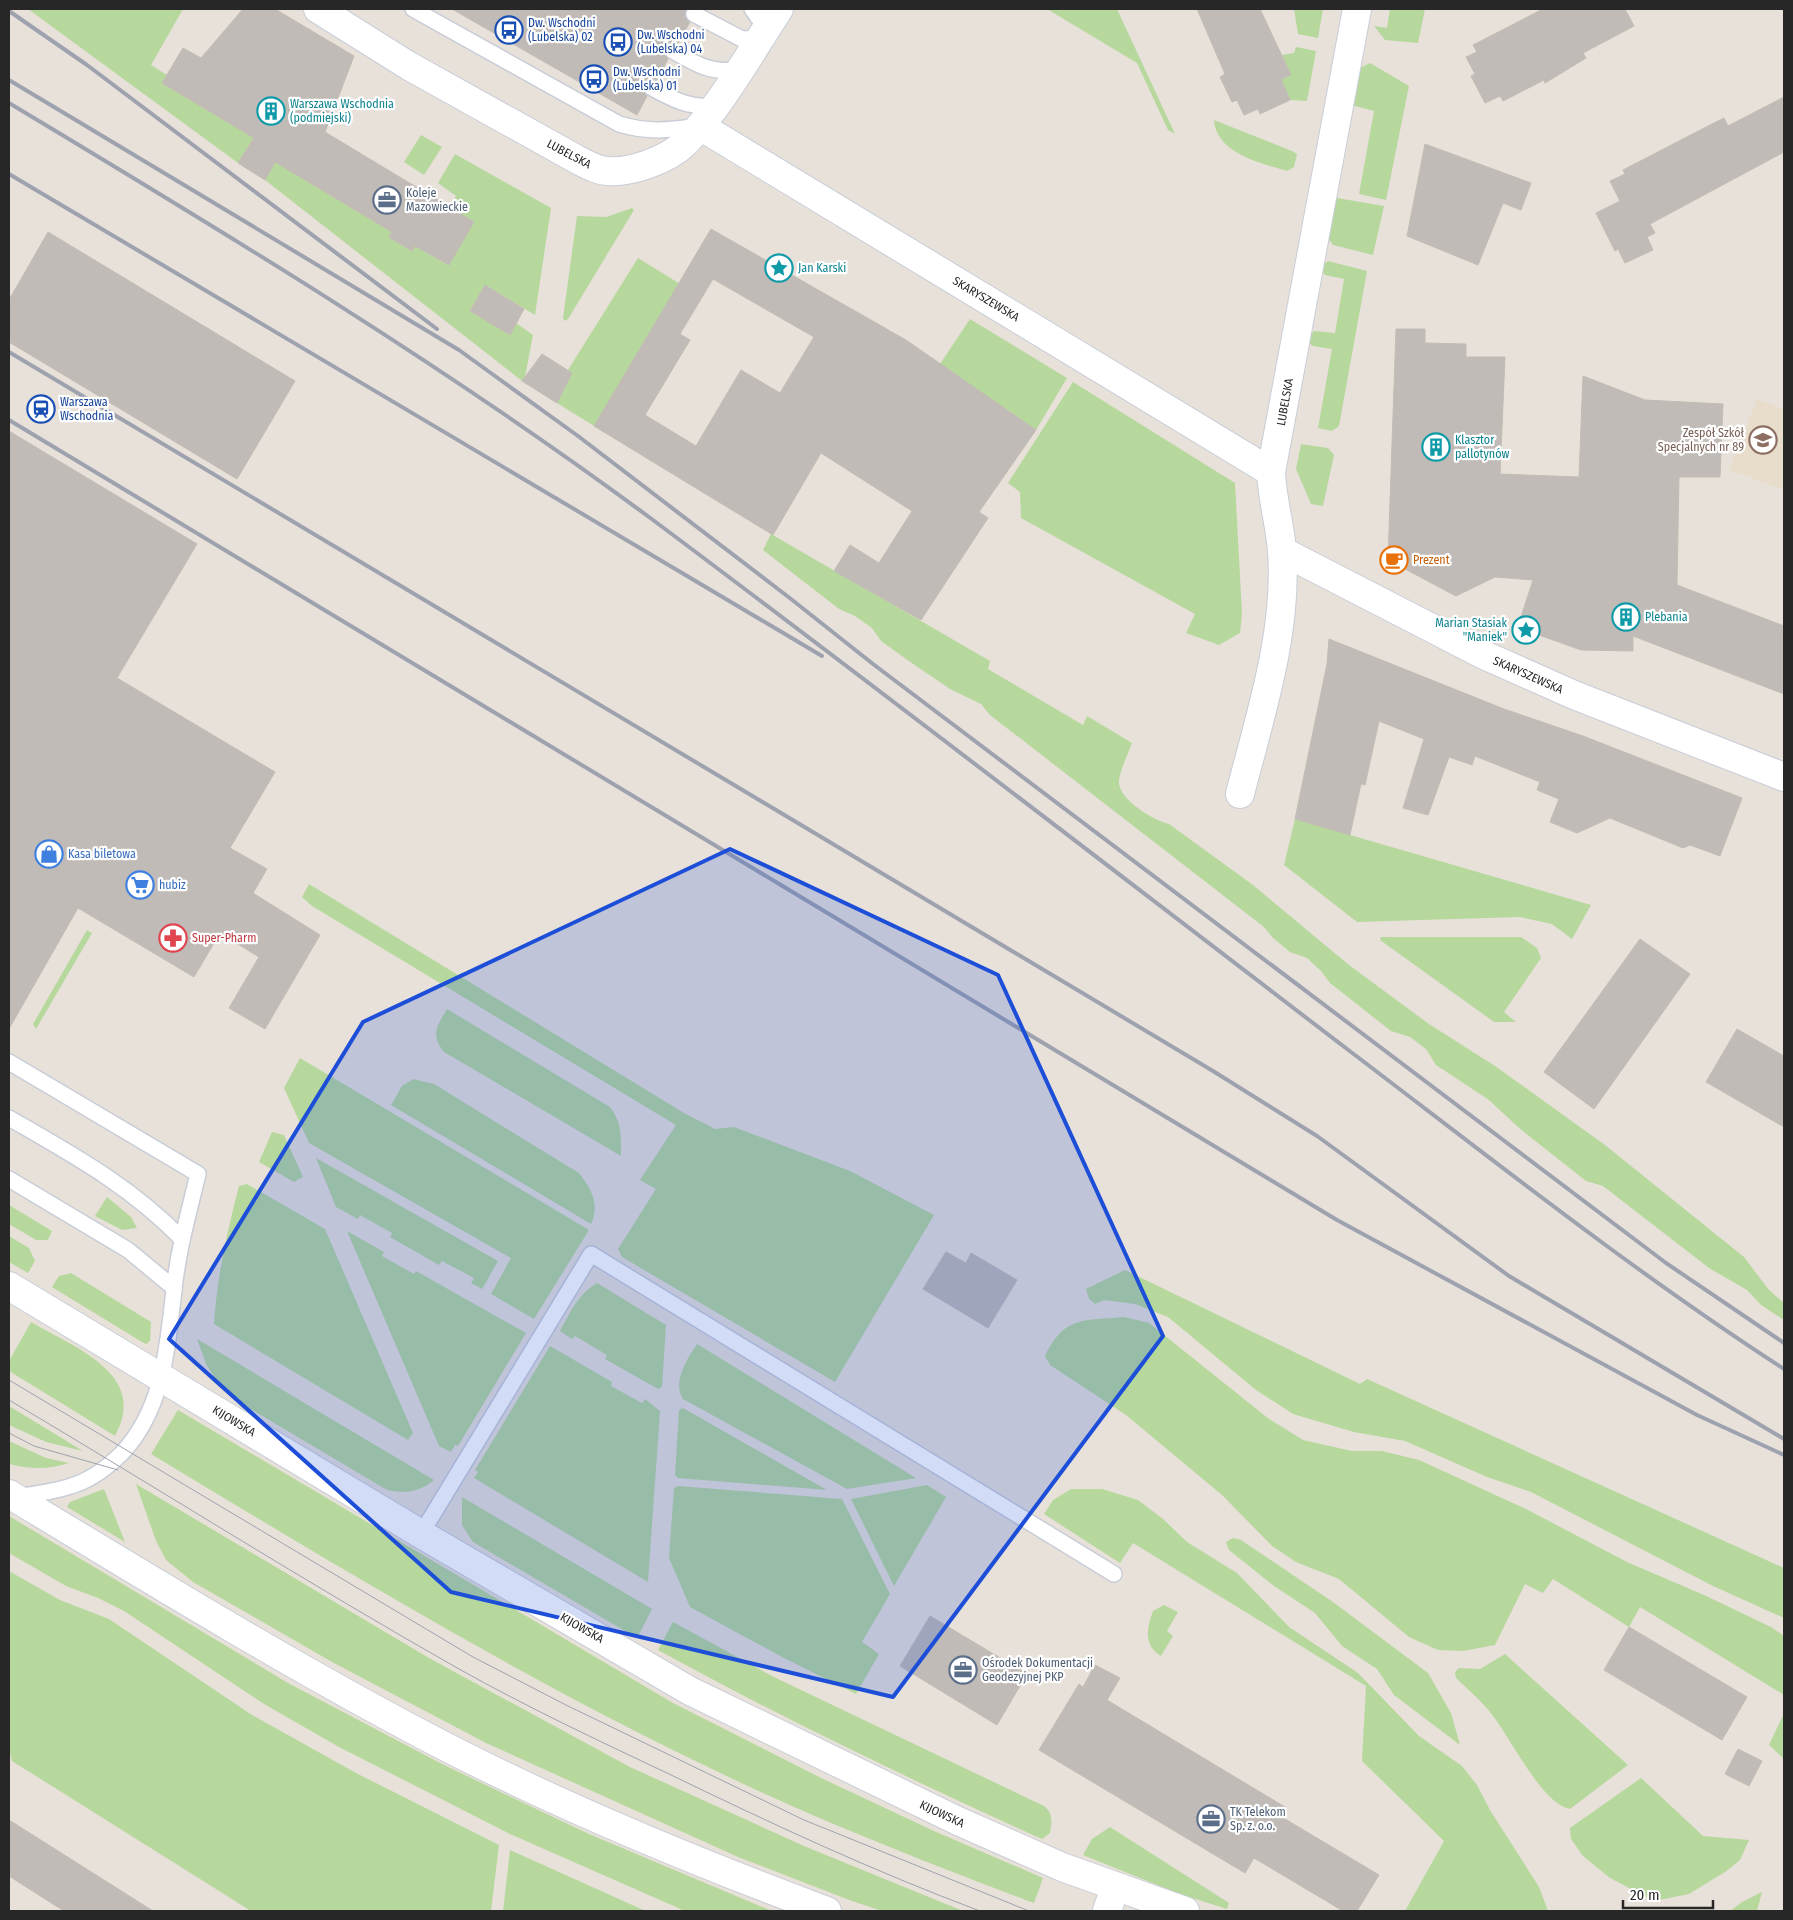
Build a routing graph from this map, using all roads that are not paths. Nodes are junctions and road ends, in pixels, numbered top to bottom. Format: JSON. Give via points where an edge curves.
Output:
{"nodes":[{"id":1,"x":318,"y":9,"type":"edge"},
{"id":2,"x":413,"y":9,"type":"edge"},
{"id":3,"x":1356,"y":9,"type":"edge"},
{"id":4,"x":694,"y":14,"type":"dead end"},
{"id":5,"x":764,"y":21,"type":"edge"},
{"id":6,"x":673,"y":51,"type":"dead end"},
{"id":7,"x":739,"y":70,"type":"junction"},
{"id":8,"x":652,"y":88,"type":"dead end"},
{"id":9,"x":707,"y":116,"type":"junction"},
{"id":10,"x":1271,"y":472,"type":"junction"},
{"id":11,"x":1282,"y":551,"type":"junction"},
{"id":12,"x":1784,"y":777,"type":"edge"},
{"id":13,"x":1240,"y":794,"type":"dead end"},
{"id":14,"x":9,"y":1062,"type":"edge"},
{"id":15,"x":9,"y":1118,"type":"edge"},
{"id":16,"x":9,"y":1179,"type":"edge"},
{"id":17,"x":182,"y":1239,"type":"junction"},
{"id":18,"x":9,"y":1286,"type":"edge"},
{"id":19,"x":174,"y":1288,"type":"junction"},
{"id":20,"x":161,"y":1378,"type":"junction"},
{"id":21,"x":11,"y":1496,"type":"edge"},
{"id":22,"x":421,"y":1534,"type":"junction"},
{"id":23,"x":1114,"y":1574,"type":"dead end"},
{"id":24,"x":1111,"y":1899,"type":"edge"},
{"id":25,"x":827,"y":1911,"type":"edge"},
{"id":26,"x":1185,"y":1911,"type":"edge"}],
"edges":[{"from":1,"to":9,"type":"street","name":"LUBELSKA","via":[[409,66],[595,168],[620,170],[653,162],[683,145]]},
{"from":2,"to":9,"type":"lane","via":[[619,124],[647,131]]},
{"from":3,"to":10,"type":"street","name":"LUBELSKA"},
{"from":4,"to":5,"type":"lane","via":[[742,39]]},
{"from":5,"to":7,"type":"street","name":"LUBELSKA"},
{"from":6,"to":7,"type":"lane","via":[[709,70]]},
{"from":7,"to":9,"type":"street","name":"LUBELSKA"},
{"from":8,"to":9,"type":"lane","via":[[697,107]]},
{"from":9,"to":10,"type":"street","name":"SKARYSZEWSKA","via":[[835,207]]},
{"from":10,"to":11,"type":"street","name":"LUBELSKA"},
{"from":11,"to":12,"type":"street","name":"SKARYSZEWSKA","via":[[1484,655],[1574,695]]},
{"from":11,"to":13,"type":"street","name":"LUBELSKA","via":[[1280,626]]},
{"from":14,"to":17,"type":"lane","via":[[198,1174]]},
{"from":15,"to":17,"type":"lane","via":[[105,1174],[159,1216]]},
{"from":16,"to":19,"type":"lane","via":[[128,1250]]},
{"from":17,"to":19,"type":"lane"},
{"from":18,"to":20,"type":"street","name":"KIJOWSKA"},
{"from":19,"to":20,"type":"lane","via":[[169,1343]]},
{"from":20,"to":21,"type":"lane","via":[[145,1423],[108,1466],[72,1486]]},
{"from":20,"to":22,"type":"street","name":"KIJOWSKA"},
{"from":21,"to":25,"type":"street","via":[[339,1690],[427,1737],[648,1841]]},
{"from":22,"to":23,"type":"lane","via":[[591,1254]]},
{"from":22,"to":24,"type":"street","name":"KIJOWSKA","via":[[690,1691],[958,1822],[1062,1867]]},
{"from":24,"to":26,"type":"street","name":"KIJOWSKA"}]}
